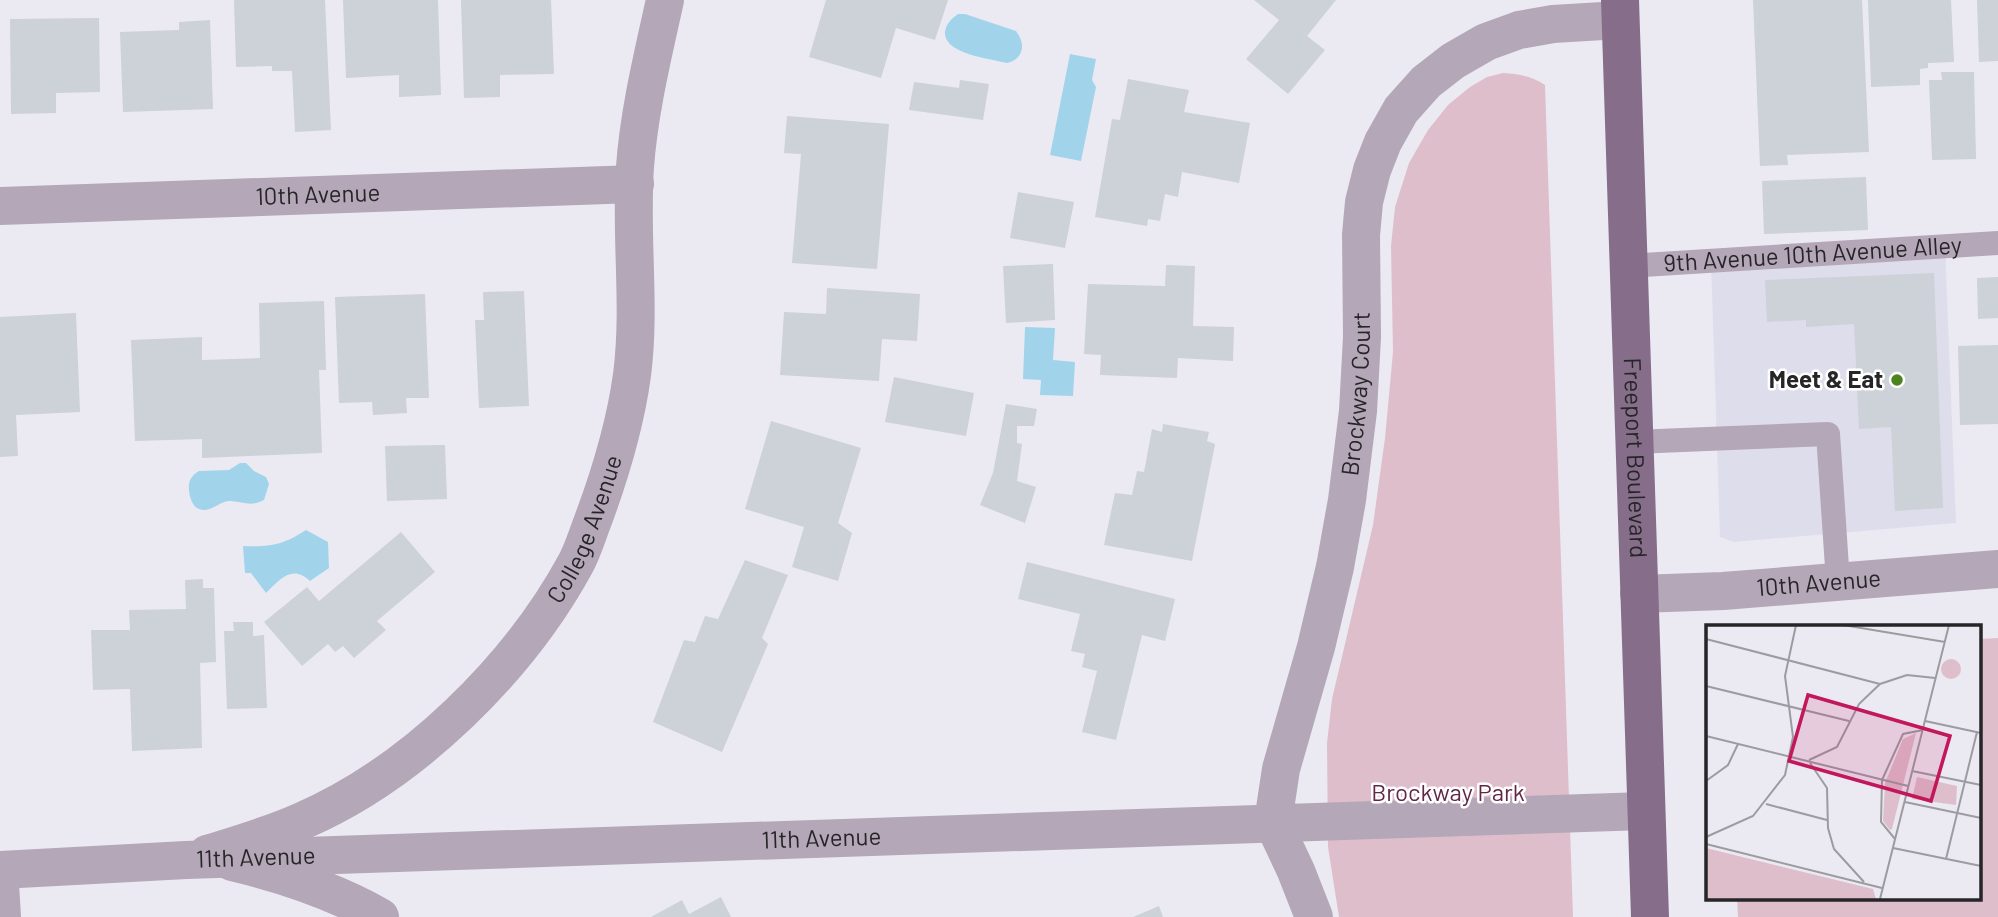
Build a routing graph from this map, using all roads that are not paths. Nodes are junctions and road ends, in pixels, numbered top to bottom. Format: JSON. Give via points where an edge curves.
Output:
{"nodes":[{"id":1,"x":665,"y":0,"type":"edge"},
{"id":2,"x":1620,"y":10,"type":"edge"},
{"id":3,"x":635,"y":184,"type":"junction"},
{"id":4,"x":0,"y":206,"type":"edge"},
{"id":5,"x":1998,"y":243,"type":"edge"},
{"id":6,"x":1628,"y":266,"type":"junction"},
{"id":7,"x":1634,"y":442,"type":"junction"},
{"id":8,"x":1998,"y":569,"type":"edge"},
{"id":9,"x":1838,"y":582,"type":"junction"},
{"id":10,"x":1639,"y":594,"type":"junction"},
{"id":11,"x":1645,"y":811,"type":"junction"},
{"id":12,"x":1272,"y":822,"type":"junction"},
{"id":13,"x":203,"y":860,"type":"junction"},
{"id":14,"x":0,"y":870,"type":"edge"},
{"id":15,"x":0,"y":884,"type":"edge"},
{"id":16,"x":2,"y":917,"type":"edge"},
{"id":17,"x":380,"y":917,"type":"edge"},
{"id":18,"x":1314,"y":917,"type":"edge"},
{"id":19,"x":1650,"y":917,"type":"edge"}],
"edges":[{"from":1,"to":3,"type":"street","name":"College Avenue","via":[[640,120]]},
{"from":2,"to":6,"type":"main road","name":"Freeport Boulevard"},
{"from":2,"to":12,"type":"street","name":"Brockway Court","via":[[1519,30],[1486,42],[1426,82],[1401,110],[1383,142],[1364,202],[1358,411],[1347,500],[1335,567],[1281,769]]},
{"from":3,"to":4,"type":"street","name":"10th Avenue"},
{"from":3,"to":13,"type":"street","name":"College Avenue","via":[[636,314],[622,430],[577,561],[532,633],[473,700],[414,753],[303,821]]},
{"from":5,"to":6,"type":"lane","name":"9th Avenue 10th Avenue Alley"},
{"from":6,"to":7,"type":"main road","name":"Freeport Boulevard"},
{"from":7,"to":9,"type":"lane","via":[[1828,433]]},
{"from":7,"to":10,"type":"main road","name":"Freeport Boulevard"},
{"from":8,"to":9,"type":"street","name":"10th Avenue"},
{"from":9,"to":10,"type":"street","name":"10th Avenue"},
{"from":10,"to":11,"type":"main road","name":"Freeport Boulevard"},
{"from":11,"to":12,"type":"street","name":"11th Avenue"},
{"from":11,"to":19,"type":"main road","name":"Freeport Boulevard"},
{"from":12,"to":13,"type":"street","name":"11th Avenue"},
{"from":12,"to":18,"type":"street"},
{"from":13,"to":14,"type":"street","name":"11th Avenue"},
{"from":13,"to":17,"type":"street","via":[[266,870]]},
{"from":15,"to":16,"type":"street"}]}
